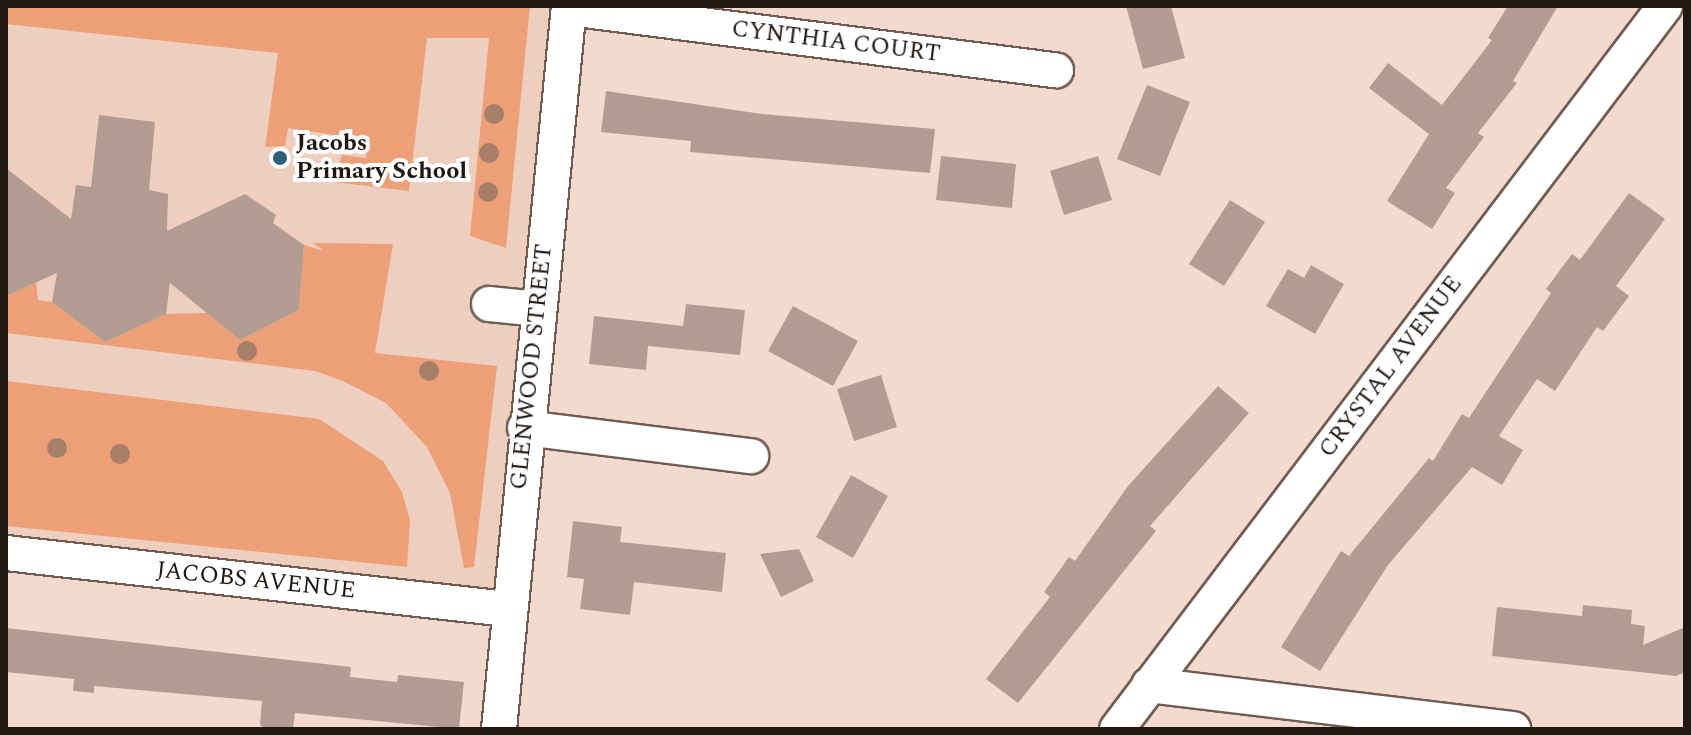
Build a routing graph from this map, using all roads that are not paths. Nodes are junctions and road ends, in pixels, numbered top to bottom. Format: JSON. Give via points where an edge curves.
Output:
{"nodes":[{"id":1,"x":1665,"y":6,"type":"edge"},
{"id":2,"x":569,"y":7,"type":"edge"},
{"id":3,"x":1056,"y":70,"type":"dead end"},
{"id":4,"x":489,"y":304,"type":"dead end"},
{"id":5,"x":538,"y":309,"type":"junction"},
{"id":6,"x":525,"y":428,"type":"junction"},
{"id":7,"x":751,"y":456,"type":"dead end"},
{"id":8,"x":6,"y":553,"type":"edge"},
{"id":9,"x":507,"y":609,"type":"junction"},
{"id":10,"x":1149,"y":685,"type":"junction"},
{"id":11,"x":499,"y":729,"type":"edge"},
{"id":12,"x":1117,"y":729,"type":"edge"},
{"id":13,"x":1513,"y":729,"type":"edge"}],
"edges":[{"from":1,"to":10,"type":"street","name":"CRYSTAL AVENUE"},
{"from":2,"to":3,"type":"street","name":"CYNTHIA COURT"},
{"from":2,"to":5,"type":"street","name":"GLENWOOD STREET"},
{"from":4,"to":5,"type":"street"},
{"from":5,"to":6,"type":"street","name":"GLENWOOD STREET"},
{"from":6,"to":7,"type":"street"},
{"from":6,"to":9,"type":"street","name":"GLENWOOD STREET"},
{"from":8,"to":9,"type":"street","name":"JACOBS AVENUE"},
{"from":9,"to":11,"type":"street","name":"GLENWOOD STREET"},
{"from":10,"to":12,"type":"street","name":"CRYSTAL AVENUE"},
{"from":10,"to":13,"type":"street"}]}
